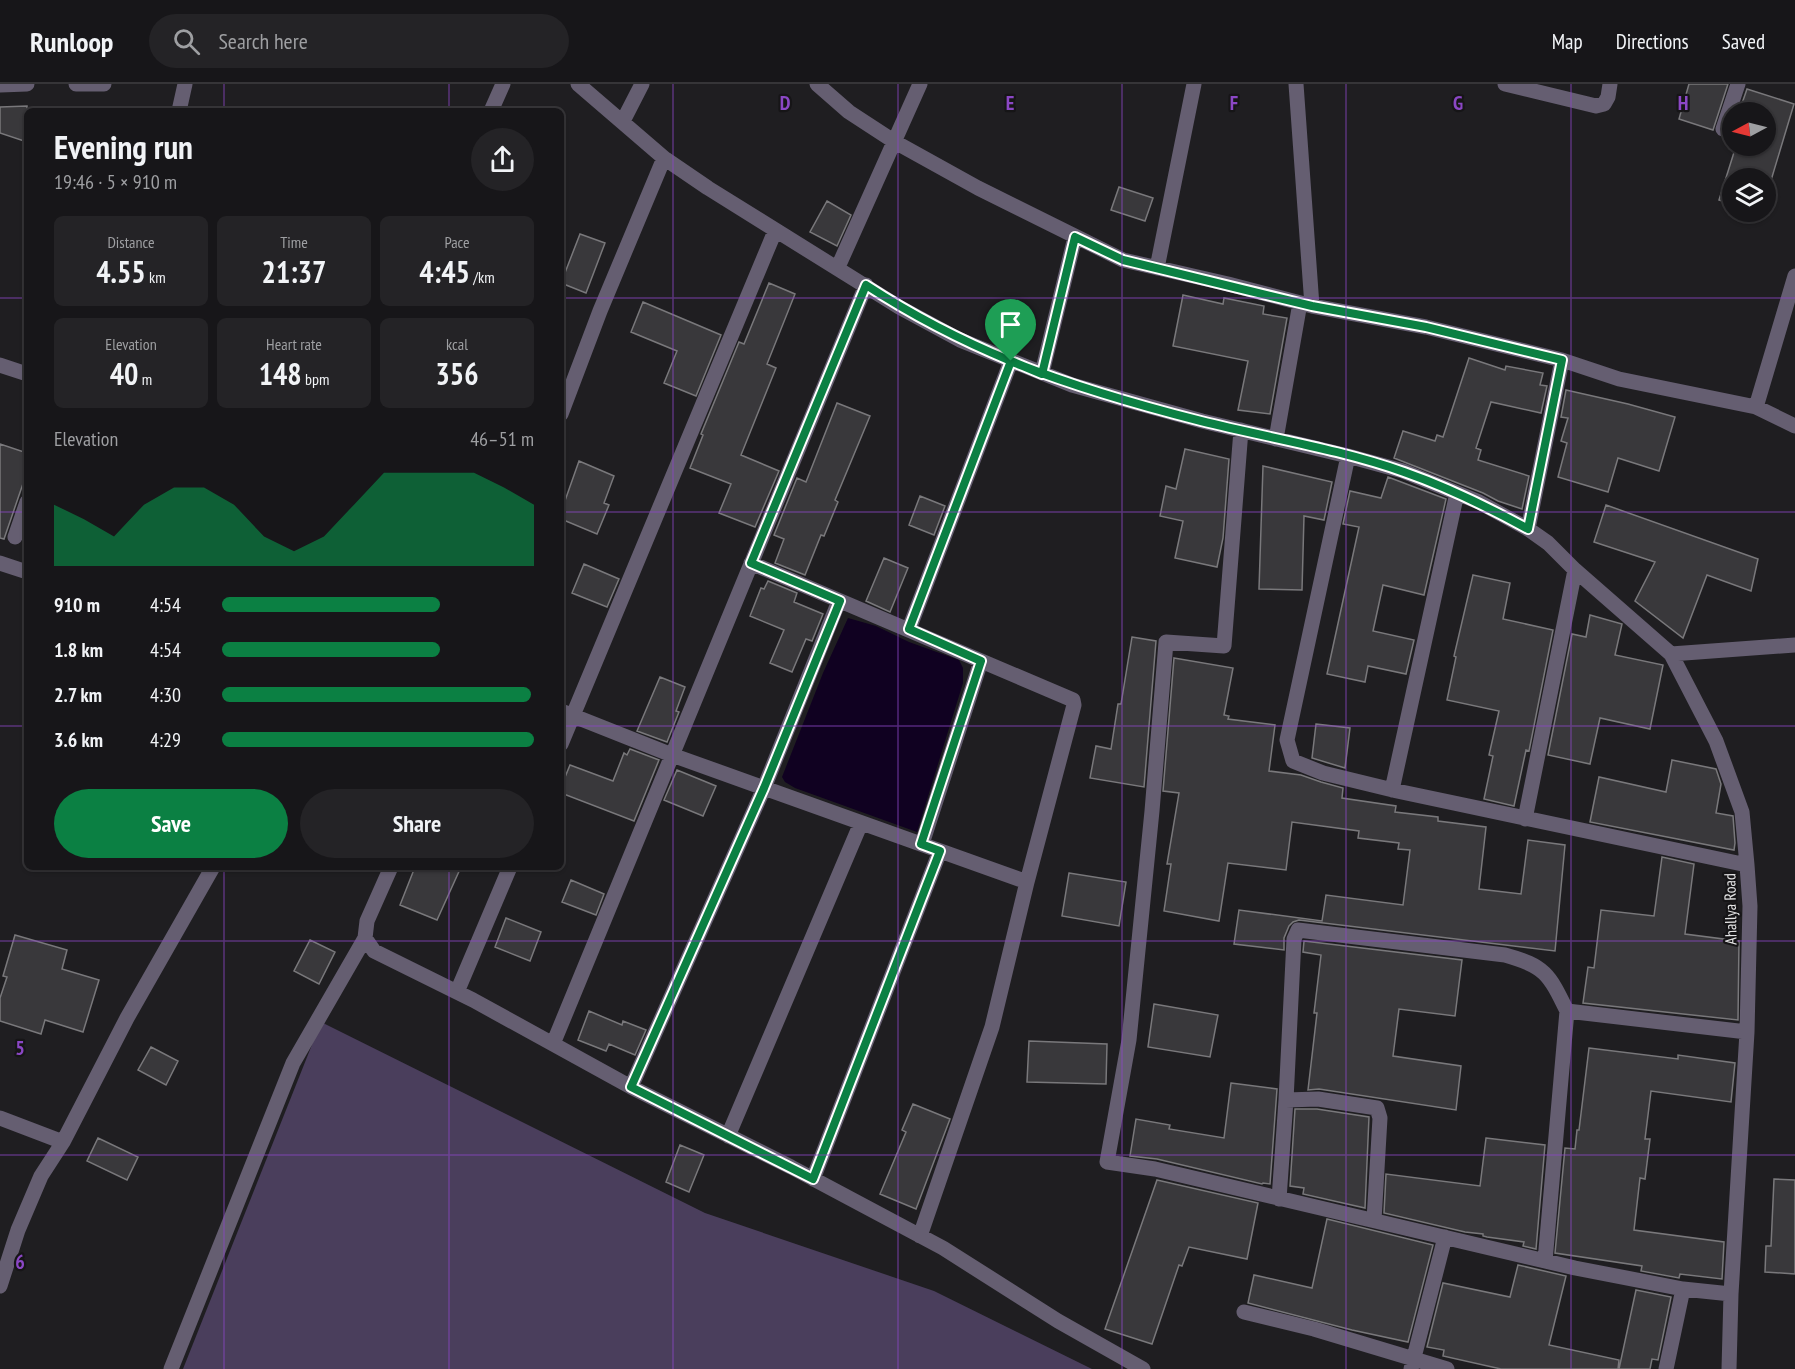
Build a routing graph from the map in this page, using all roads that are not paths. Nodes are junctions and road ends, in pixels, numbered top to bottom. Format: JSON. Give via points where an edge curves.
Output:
{"nodes":[{"id":1,"x":76,"y":84,"type":"edge"},
{"id":2,"x":104,"y":84,"type":"edge"},
{"id":3,"x":185,"y":84,"type":"edge"},
{"id":4,"x":503,"y":84,"type":"edge"},
{"id":5,"x":578,"y":84,"type":"edge"},
{"id":6,"x":642,"y":84,"type":"edge"},
{"id":7,"x":817,"y":84,"type":"edge"},
{"id":8,"x":920,"y":84,"type":"edge"},
{"id":9,"x":1194,"y":84,"type":"edge"},
{"id":10,"x":1296,"y":84,"type":"edge"},
{"id":11,"x":1505,"y":84,"type":"edge"},
{"id":12,"x":1610,"y":84,"type":"edge"},
{"id":13,"x":1738,"y":84,"type":"edge"},
{"id":14,"x":1732,"y":102,"type":"edge"},
{"id":15,"x":180,"y":108,"type":"edge"},
{"id":16,"x":492,"y":108,"type":"edge"},
{"id":17,"x":623,"y":121,"type":"junction"},
{"id":18,"x":895,"y":142,"type":"junction"},
{"id":19,"x":664,"y":158,"type":"junction"},
{"id":20,"x":775,"y":231,"type":"junction"},
{"id":21,"x":1075,"y":237,"type":"junction"},
{"id":22,"x":838,"y":267,"type":"junction"},
{"id":23,"x":1157,"y":268,"type":"junction"},
{"id":24,"x":1795,"y":276,"type":"edge"},
{"id":25,"x":866,"y":285,"type":"junction"},
{"id":26,"x":1306,"y":304,"type":"junction"},
{"id":27,"x":1562,"y":360,"type":"junction"},
{"id":28,"x":1011,"y":361,"type":"junction"},
{"id":29,"x":0,"y":365,"type":"edge"},
{"id":30,"x":24,"y":373,"type":"edge"},
{"id":31,"x":1042,"y":374,"type":"junction"},
{"id":32,"x":564,"y":406,"type":"edge"},
{"id":33,"x":1756,"y":407,"type":"junction"},
{"id":34,"x":1795,"y":426,"type":"edge"},
{"id":35,"x":1241,"y":430,"type":"junction"},
{"id":36,"x":1276,"y":439,"type":"junction"},
{"id":37,"x":1348,"y":456,"type":"junction"},
{"id":38,"x":1457,"y":493,"type":"junction"},
{"id":39,"x":24,"y":511,"type":"edge"},
{"id":40,"x":1528,"y":529,"type":"junction"},
{"id":41,"x":15,"y":537,"type":"dead end"},
{"id":42,"x":0,"y":563,"type":"edge"},
{"id":43,"x":751,"y":563,"type":"junction"},
{"id":44,"x":1575,"y":570,"type":"junction"},
{"id":45,"x":24,"y":571,"type":"edge"},
{"id":46,"x":840,"y":601,"type":"junction"},
{"id":47,"x":909,"y":629,"type":"junction"},
{"id":48,"x":1795,"y":645,"type":"edge"},
{"id":49,"x":1671,"y":654,"type":"junction"},
{"id":50,"x":981,"y":661,"type":"junction"},
{"id":51,"x":567,"y":713,"type":"edge"},
{"id":52,"x":564,"y":728,"type":"edge"},
{"id":53,"x":672,"y":755,"type":"junction"},
{"id":54,"x":764,"y":788,"type":"junction"},
{"id":55,"x":1392,"y":790,"type":"junction"},
{"id":56,"x":1525,"y":819,"type":"junction"},
{"id":57,"x":861,"y":823,"type":"junction"},
{"id":58,"x":921,"y":844,"type":"junction"},
{"id":59,"x":940,"y":851,"type":"junction"},
{"id":60,"x":1747,"y":865,"type":"junction"},
{"id":61,"x":211,"y":870,"type":"edge"},
{"id":62,"x":390,"y":870,"type":"edge"},
{"id":63,"x":509,"y":870,"type":"edge"},
{"id":64,"x":1027,"y":882,"type":"junction"},
{"id":65,"x":365,"y":938,"type":"junction"},
{"id":66,"x":457,"y":992,"type":"junction"},
{"id":67,"x":1567,"y":1011,"type":"junction"},
{"id":68,"x":1748,"y":1032,"type":"junction"},
{"id":69,"x":553,"y":1044,"type":"junction"},
{"id":70,"x":631,"y":1087,"type":"junction"},
{"id":71,"x":1286,"y":1100,"type":"junction"},
{"id":72,"x":0,"y":1118,"type":"edge"},
{"id":73,"x":728,"y":1136,"type":"junction"},
{"id":74,"x":63,"y":1142,"type":"junction"},
{"id":75,"x":813,"y":1179,"type":"junction"},
{"id":76,"x":1279,"y":1199,"type":"junction"},
{"id":77,"x":1374,"y":1220,"type":"junction"},
{"id":78,"x":920,"y":1236,"type":"junction"},
{"id":79,"x":1445,"y":1237,"type":"junction"},
{"id":80,"x":1545,"y":1261,"type":"junction"},
{"id":81,"x":0,"y":1286,"type":"edge"},
{"id":82,"x":1683,"y":1289,"type":"junction"},
{"id":83,"x":1731,"y":1294,"type":"junction"},
{"id":84,"x":1244,"y":1312,"type":"dead end"},
{"id":85,"x":1412,"y":1365,"type":"edge"},
{"id":86,"x":171,"y":1369,"type":"edge"},
{"id":87,"x":1143,"y":1369,"type":"edge"},
{"id":88,"x":1447,"y":1369,"type":"edge"},
{"id":89,"x":1666,"y":1369,"type":"edge"},
{"id":90,"x":1729,"y":1369,"type":"edge"}],
"edges":[{"from":1,"to":2,"type":"street"},
{"from":3,"to":15,"type":"street"},
{"from":4,"to":16,"type":"street"},
{"from":5,"to":17,"type":"street","name":"Ahallya Road"},
{"from":6,"to":17,"type":"street"},
{"from":7,"to":18,"type":"street","via":[[849,112]]},
{"from":8,"to":18,"type":"street"},
{"from":9,"to":23,"type":"street"},
{"from":10,"to":26,"type":"street"},
{"from":11,"to":12,"type":"street","via":[[1596,106],[1604,104]]},
{"from":13,"to":14,"type":"street"},
{"from":17,"to":19,"type":"street","name":"Ahallya Road"},
{"from":18,"to":21,"type":"street"},
{"from":18,"to":22,"type":"street"},
{"from":19,"to":20,"type":"street","name":"Ahallya Road"},
{"from":19,"to":32,"type":"street"},
{"from":20,"to":22,"type":"street","name":"Ahallya Road"},
{"from":20,"to":51,"type":"street"},
{"from":21,"to":23,"type":"street","via":[[1123,260]]},
{"from":21,"to":31,"type":"street"},
{"from":22,"to":25,"type":"street","name":"Ahallya Road"},
{"from":23,"to":26,"type":"street"},
{"from":24,"to":33,"type":"street"},
{"from":25,"to":28,"type":"street","name":"Ahallya Road","via":[[950,334]]},
{"from":25,"to":43,"type":"street"},
{"from":26,"to":27,"type":"street","via":[[1426,327]]},
{"from":26,"to":36,"type":"street"},
{"from":27,"to":33,"type":"street","via":[[1619,379]]},
{"from":27,"to":40,"type":"street"},
{"from":28,"to":31,"type":"street","name":"Ahallya Road"},
{"from":28,"to":47,"type":"street"},
{"from":29,"to":30,"type":"street"},
{"from":31,"to":35,"type":"street","name":"Ahallya Road","via":[[1136,404]]},
{"from":33,"to":34,"type":"street"},
{"from":35,"to":36,"type":"street","name":"Ahallya Road"},
{"from":35,"to":76,"type":"street","via":[[1224,646],[1166,642],[1129,1040],[1107,1162],[1155,1169]]},
{"from":36,"to":37,"type":"street","name":"Ahallya Road"},
{"from":37,"to":38,"type":"street","name":"Ahallya Road","via":[[1403,471]]},
{"from":37,"to":55,"type":"street","via":[[1287,740],[1293,761],[1323,773]]},
{"from":38,"to":40,"type":"street","name":"Ahallya Road"},
{"from":38,"to":55,"type":"street"},
{"from":39,"to":41,"type":"street"},
{"from":40,"to":44,"type":"street","name":"Ahallya Road"},
{"from":42,"to":45,"type":"street"},
{"from":43,"to":46,"type":"street"},
{"from":43,"to":53,"type":"street"},
{"from":44,"to":49,"type":"street","name":"Ahallya Road"},
{"from":44,"to":56,"type":"street"},
{"from":46,"to":47,"type":"street"},
{"from":46,"to":54,"type":"street"},
{"from":47,"to":50,"type":"street"},
{"from":48,"to":49,"type":"street"},
{"from":49,"to":60,"type":"street","name":"Ahallya Road","via":[[1716,741],[1742,812]]},
{"from":50,"to":58,"type":"street"},
{"from":50,"to":64,"type":"street","via":[[1073,700]]},
{"from":51,"to":52,"type":"street"},
{"from":51,"to":53,"type":"street"},
{"from":53,"to":54,"type":"street"},
{"from":53,"to":69,"type":"street"},
{"from":54,"to":57,"type":"street"},
{"from":54,"to":70,"type":"street"},
{"from":55,"to":56,"type":"street"},
{"from":56,"to":60,"type":"street"},
{"from":57,"to":58,"type":"street"},
{"from":57,"to":73,"type":"street"},
{"from":58,"to":59,"type":"street"},
{"from":59,"to":64,"type":"street"},
{"from":59,"to":75,"type":"street"},
{"from":60,"to":68,"type":"street","name":"Ahallya Road"},
{"from":61,"to":74,"type":"street","via":[[127,1017]]},
{"from":62,"to":65,"type":"street","via":[[367,921]]},
{"from":63,"to":66,"type":"street"},
{"from":64,"to":78,"type":"street","via":[[992,1027]]},
{"from":65,"to":66,"type":"street","via":[[374,951]]},
{"from":65,"to":86,"type":"street","via":[[293,1063]]},
{"from":66,"to":69,"type":"street"},
{"from":67,"to":68,"type":"street"},
{"from":67,"to":71,"type":"street","via":[[1542,969],[1527,961],[1455,948],[1298,930],[1294,939]]},
{"from":67,"to":80,"type":"street"},
{"from":68,"to":83,"type":"street","name":"Ahallya Road"},
{"from":69,"to":70,"type":"street"},
{"from":70,"to":73,"type":"street"},
{"from":71,"to":76,"type":"street"},
{"from":71,"to":77,"type":"street","via":[[1318,1099],[1377,1108],[1380,1118]]},
{"from":72,"to":74,"type":"street"},
{"from":73,"to":75,"type":"street"},
{"from":74,"to":81,"type":"street","via":[[41,1176]]},
{"from":75,"to":78,"type":"street"},
{"from":76,"to":77,"type":"street"},
{"from":77,"to":79,"type":"street"},
{"from":78,"to":87,"type":"street"},
{"from":79,"to":80,"type":"street"},
{"from":79,"to":85,"type":"street"},
{"from":80,"to":82,"type":"street"},
{"from":82,"to":83,"type":"street"},
{"from":82,"to":89,"type":"street"},
{"from":83,"to":90,"type":"street","name":"Ahallya Road"},
{"from":84,"to":85,"type":"street","via":[[1314,1329]]},
{"from":85,"to":88,"type":"street"}]}
